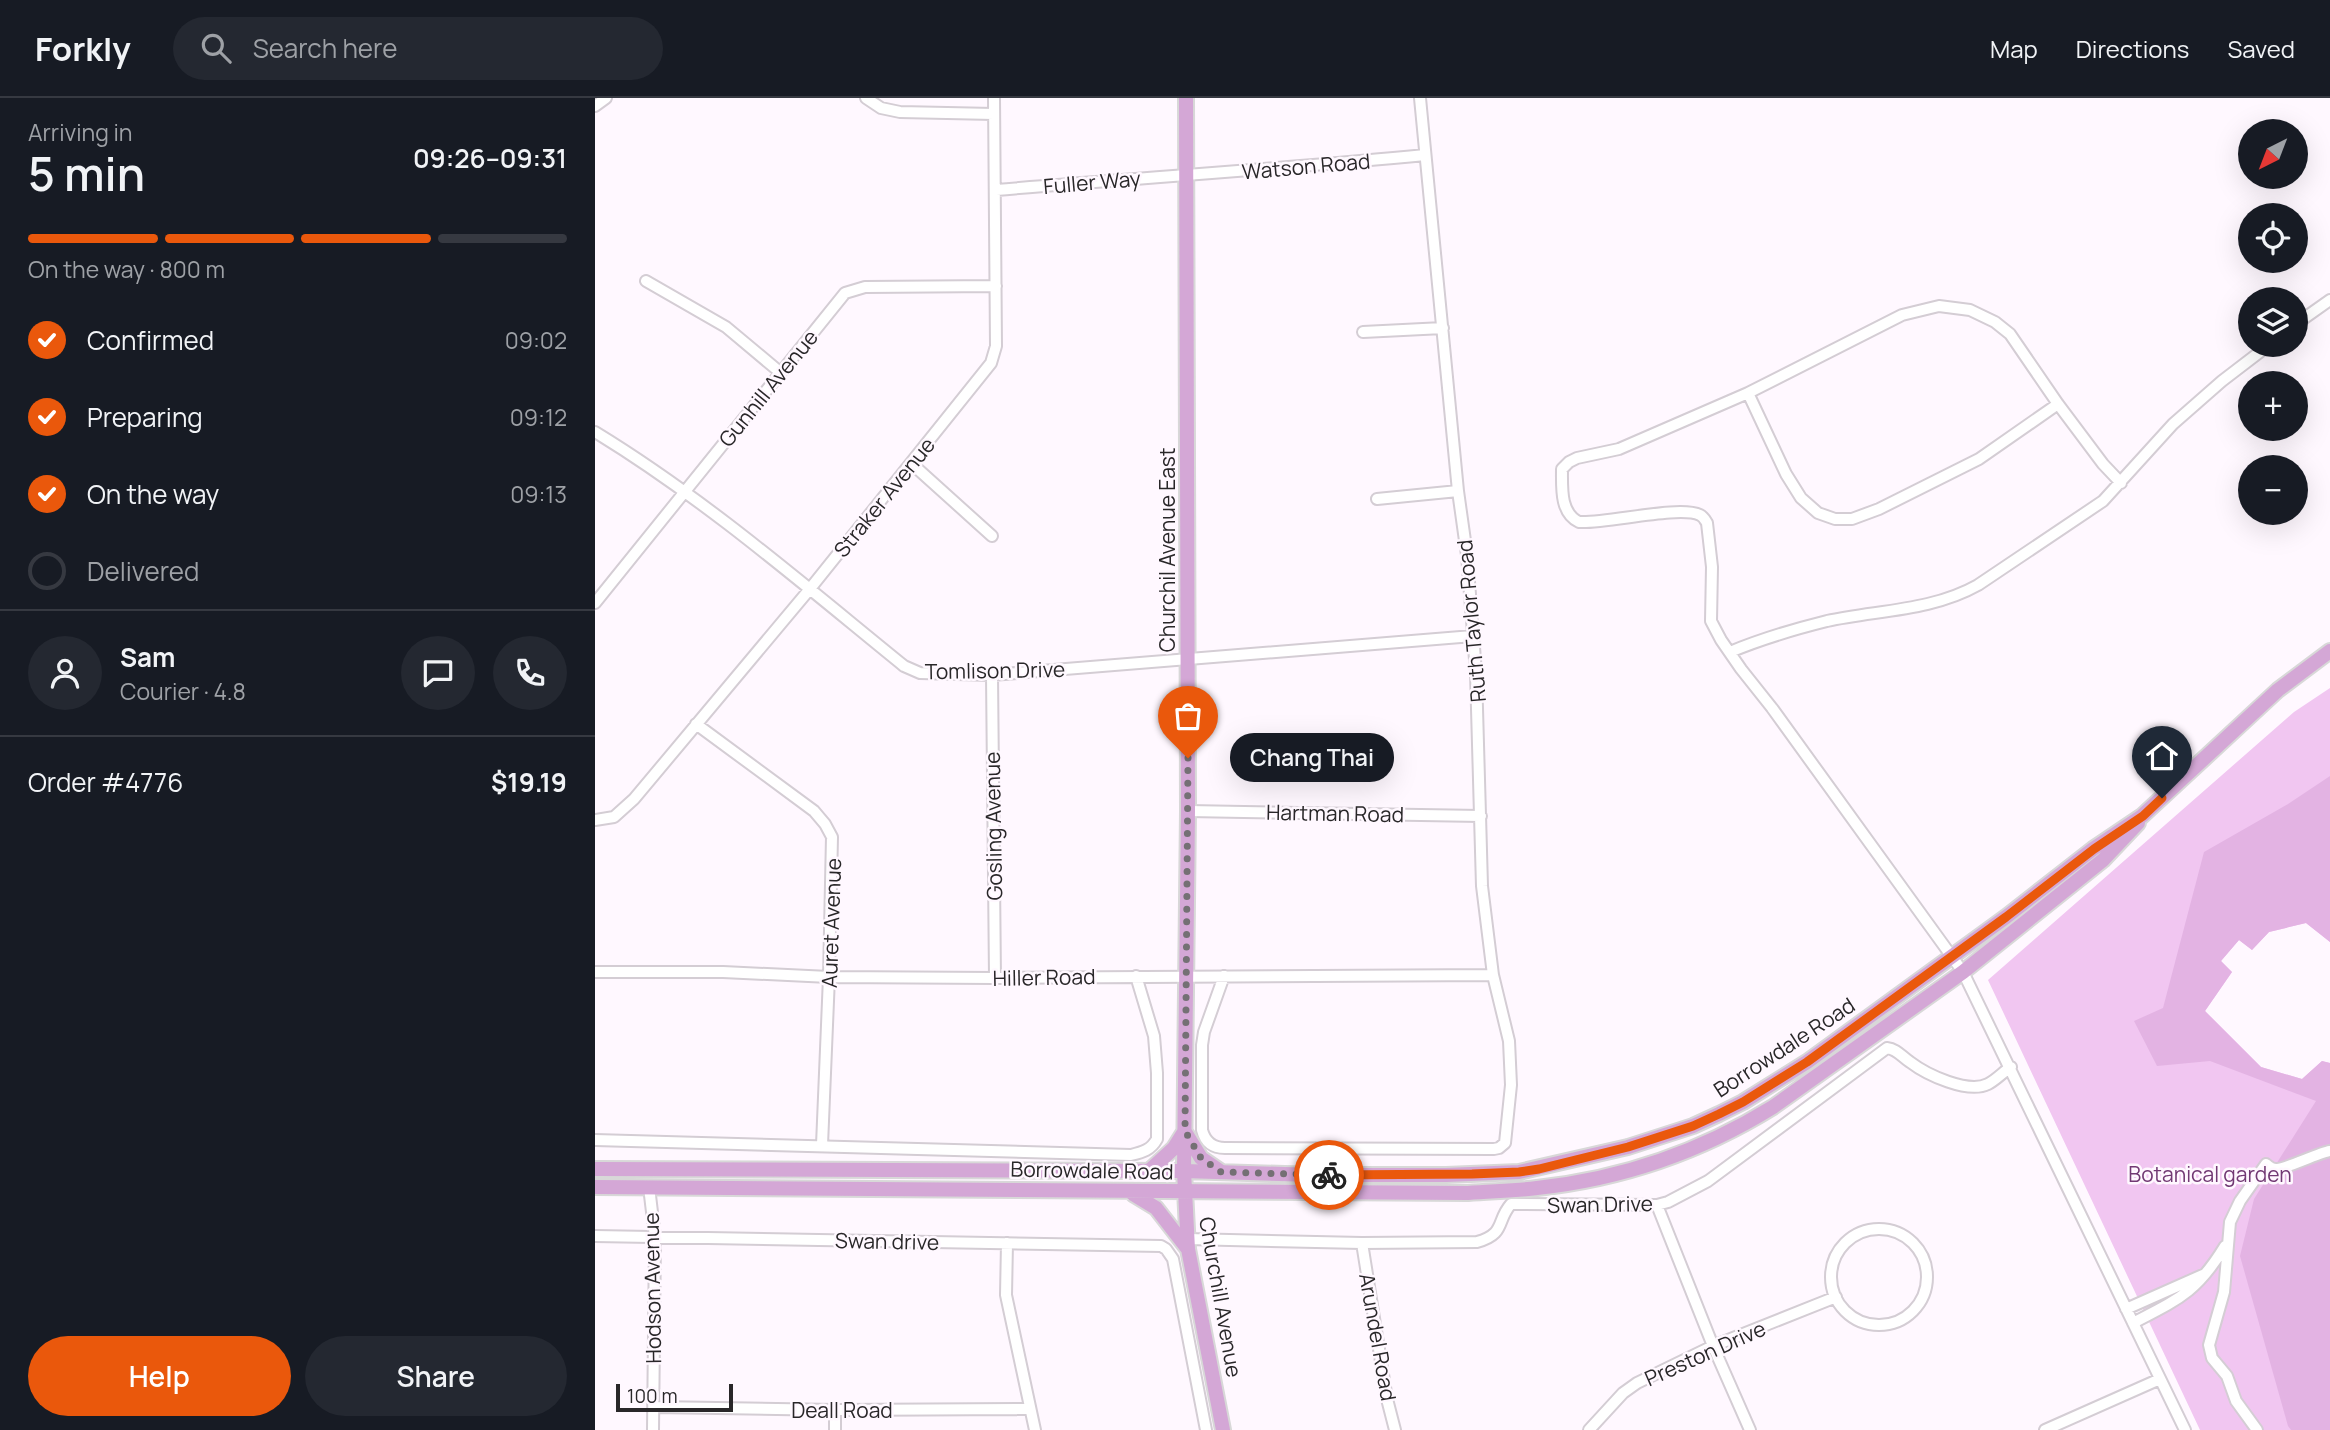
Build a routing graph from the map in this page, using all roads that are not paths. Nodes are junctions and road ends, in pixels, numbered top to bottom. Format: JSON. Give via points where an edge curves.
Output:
{"nodes":[{"id":1,"x":606,"y":98,"type":"edge"},
{"id":2,"x":866,"y":98,"type":"edge"},
{"id":3,"x":994,"y":98,"type":"edge"},
{"id":4,"x":1186,"y":98,"type":"edge"},
{"id":5,"x":1420,"y":98,"type":"edge"},
{"id":6,"x":595,"y":106,"type":"edge"},
{"id":7,"x":994,"y":114,"type":"junction"},
{"id":8,"x":1425,"y":155,"type":"junction"},
{"id":9,"x":1187,"y":174,"type":"junction"},
{"id":10,"x":996,"y":190,"type":"junction"},
{"id":11,"x":646,"y":281,"type":"dead end"},
{"id":12,"x":996,"y":286,"type":"junction"},
{"id":13,"x":2330,"y":300,"type":"edge"},
{"id":14,"x":2308,"y":316,"type":"edge"},
{"id":15,"x":1443,"y":328,"type":"junction"},
{"id":16,"x":1363,"y":332,"type":"dead end"},
{"id":17,"x":2253,"y":357,"type":"edge"},
{"id":18,"x":781,"y":373,"type":"junction"},
{"id":19,"x":1748,"y":393,"type":"junction"},
{"id":20,"x":2058,"y":404,"type":"junction"},
{"id":21,"x":595,"y":432,"type":"edge"},
{"id":22,"x":911,"y":463,"type":"junction"},
{"id":23,"x":2121,"y":483,"type":"junction"},
{"id":24,"x":1458,"y":491,"type":"junction"},
{"id":25,"x":684,"y":493,"type":"junction"},
{"id":26,"x":1377,"y":499,"type":"dead end"},
{"id":27,"x":992,"y":536,"type":"dead end"},
{"id":28,"x":809,"y":590,"type":"junction"},
{"id":29,"x":595,"y":603,"type":"edge"},
{"id":30,"x":1473,"y":636,"type":"junction"},
{"id":31,"x":2330,"y":651,"type":"edge"},
{"id":32,"x":1730,"y":652,"type":"junction"},
{"id":33,"x":1188,"y":659,"type":"junction"},
{"id":34,"x":992,"y":675,"type":"junction"},
{"id":35,"x":696,"y":724,"type":"junction"},
{"id":36,"x":1188,"y":811,"type":"junction"},
{"id":37,"x":1481,"y":816,"type":"junction"},
{"id":38,"x":2143,"y":816,"type":"junction"},
{"id":39,"x":595,"y":820,"type":"edge"},
{"id":40,"x":1953,"y":956,"type":"junction"},
{"id":41,"x":595,"y":972,"type":"edge"},
{"id":42,"x":1963,"y":972,"type":"junction"},
{"id":43,"x":1188,"y":975,"type":"junction"},
{"id":44,"x":1493,"y":975,"type":"junction"},
{"id":45,"x":1136,"y":976,"type":"junction"},
{"id":46,"x":1224,"y":976,"type":"junction"},
{"id":47,"x":829,"y":977,"type":"junction"},
{"id":48,"x":995,"y":978,"type":"junction"},
{"id":49,"x":2011,"y":1067,"type":"junction"},
{"id":50,"x":1185,"y":1131,"type":"junction"},
{"id":51,"x":595,"y":1140,"type":"edge"},
{"id":52,"x":822,"y":1145,"type":"junction"},
{"id":53,"x":2330,"y":1151,"type":"edge"},
{"id":54,"x":595,"y":1169,"type":"edge"},
{"id":55,"x":1150,"y":1171,"type":"junction"},
{"id":56,"x":1184,"y":1171,"type":"junction"},
{"id":57,"x":1221,"y":1172,"type":"junction"},
{"id":58,"x":595,"y":1187,"type":"edge"},
{"id":59,"x":649,"y":1187,"type":"junction"},
{"id":60,"x":1129,"y":1191,"type":"junction"},
{"id":61,"x":1219,"y":1191,"type":"junction"},
{"id":62,"x":1185,"y":1192,"type":"junction"},
{"id":63,"x":1657,"y":1205,"type":"junction"},
{"id":64,"x":1185,"y":1212,"type":"junction"},
{"id":65,"x":595,"y":1236,"type":"edge"},
{"id":66,"x":655,"y":1237,"type":"junction"},
{"id":67,"x":2227,"y":1242,"type":"junction"},
{"id":68,"x":1007,"y":1243,"type":"junction"},
{"id":69,"x":1361,"y":1243,"type":"junction"},
{"id":70,"x":1188,"y":1244,"type":"junction"},
{"id":71,"x":2208,"y":1273,"type":"junction"},
{"id":72,"x":1836,"y":1297,"type":"junction"},
{"id":73,"x":2126,"y":1309,"type":"junction"},
{"id":74,"x":2133,"y":1323,"type":"junction"},
{"id":75,"x":1713,"y":1346,"type":"junction"},
{"id":76,"x":1211,"y":1363,"type":"junction"},
{"id":77,"x":1193,"y":1366,"type":"junction"},
{"id":78,"x":2159,"y":1379,"type":"junction"},
{"id":79,"x":654,"y":1407,"type":"junction"},
{"id":80,"x":1030,"y":1409,"type":"junction"},
{"id":81,"x":835,"y":1410,"type":"junction"},
{"id":82,"x":653,"y":1430,"type":"edge"},
{"id":83,"x":835,"y":1430,"type":"edge"},
{"id":84,"x":1035,"y":1430,"type":"edge"},
{"id":85,"x":1206,"y":1430,"type":"edge"},
{"id":86,"x":1223,"y":1430,"type":"edge"},
{"id":87,"x":1395,"y":1430,"type":"edge"},
{"id":88,"x":1589,"y":1430,"type":"edge"},
{"id":89,"x":1750,"y":1430,"type":"edge"},
{"id":90,"x":2045,"y":1430,"type":"edge"},
{"id":91,"x":2185,"y":1430,"type":"edge"},
{"id":92,"x":2257,"y":1430,"type":"edge"}],
"edges":[{"from":1,"to":6,"type":"street"},
{"from":2,"to":7,"type":"street","via":[[881,108],[900,112]]},
{"from":3,"to":7,"type":"street","name":"Straker Avenue"},
{"from":4,"to":9,"type":"main road","name":"Churchil Avenue East"},
{"from":5,"to":8,"type":"street","name":"Ruth Taylor Road"},
{"from":7,"to":10,"type":"street","name":"Straker Avenue"},
{"from":8,"to":9,"type":"street","name":"Watson Road"},
{"from":8,"to":15,"type":"street","name":"Ruth Taylor Road"},
{"from":9,"to":10,"type":"street","name":"Fuller Way"},
{"from":9,"to":33,"type":"main road","name":"Churchil Avenue East"},
{"from":10,"to":12,"type":"street","name":"Straker Avenue"},
{"from":11,"to":18,"type":"street","via":[[726,327]]},
{"from":12,"to":18,"type":"street","name":"Gunhill Avenue","via":[[855,289],[839,298]]},
{"from":12,"to":22,"type":"street","name":"Straker Avenue","via":[[994,358]]},
{"from":13,"to":14,"type":"street"},
{"from":15,"to":16,"type":"street"},
{"from":15,"to":24,"type":"street","name":"Ruth Taylor Road"},
{"from":17,"to":23,"type":"street","via":[[2173,425]]},
{"from":18,"to":25,"type":"street","name":"Gunhill Avenue"},
{"from":19,"to":20,"type":"street","via":[[1902,315],[1939,306],[1979,313],[2010,334]]},
{"from":19,"to":20,"type":"street","via":[[1801,498],[1818,513],[1835,519],[1852,519],[1879,509],[1979,459]]},
{"from":19,"to":32,"type":"street","via":[[1619,449],[1577,458],[1565,465],[1562,474],[1565,507],[1579,522],[1674,514],[1705,519],[1712,566],[1711,621]]},
{"from":20,"to":23,"type":"street"},
{"from":21,"to":25,"type":"street","name":"Tomlison Drive"},
{"from":22,"to":27,"type":"street"},
{"from":22,"to":28,"type":"street","name":"Straker Avenue"},
{"from":23,"to":32,"type":"street","via":[[2088,513],[1962,594],[1938,603],[1827,621]]},
{"from":24,"to":26,"type":"street"},
{"from":24,"to":30,"type":"street","name":"Ruth Taylor Road"},
{"from":25,"to":28,"type":"street","name":"Tomlison Drive"},
{"from":25,"to":29,"type":"street","name":"Gunhill Avenue"},
{"from":28,"to":34,"type":"street","name":"Tomlison Drive","via":[[913,672]]},
{"from":28,"to":35,"type":"street","name":"Straker Avenue"},
{"from":30,"to":33,"type":"street","name":"Tomlison Drive"},
{"from":30,"to":37,"type":"street","name":"Ruth Taylor Road"},
{"from":31,"to":38,"type":"main road","name":"Borrowdale Road","via":[[2278,690]]},
{"from":32,"to":40,"type":"street"},
{"from":33,"to":34,"type":"street","name":"Tomlison Drive"},
{"from":33,"to":36,"type":"main road","name":"Churchil Avenue East"},
{"from":34,"to":48,"type":"street","name":"Gosling Avenue"},
{"from":35,"to":39,"type":"street","name":"Straker Avenue","via":[[624,810]]},
{"from":35,"to":47,"type":"street","name":"Auret Avenue","via":[[814,811],[825,824],[833,847]]},
{"from":36,"to":37,"type":"street","name":"Hartman Road"},
{"from":36,"to":43,"type":"main road","name":"Churchil Avenue East"},
{"from":37,"to":44,"type":"street","name":"Ruth Taylor Road","via":[[1481,873]]},
{"from":38,"to":40,"type":"main road","name":"Borrowdale Road"},
{"from":38,"to":42,"type":"main road","name":"Borrowdale Road","via":[[2103,860]]},
{"from":40,"to":42,"type":"street"},
{"from":40,"to":57,"type":"main road","name":"Borrowdale Road","via":[[1807,1062],[1743,1102],[1693,1126],[1628,1147],[1519,1172]]},
{"from":41,"to":47,"type":"street","name":"Hiller Road"},
{"from":42,"to":49,"type":"street"},
{"from":42,"to":61,"type":"main road","name":"Borrowdale Road","via":[[1764,1113],[1663,1160],[1580,1182],[1514,1190],[1414,1194]]},
{"from":43,"to":45,"type":"street","name":"Hiller Road"},
{"from":43,"to":46,"type":"street","name":"Hiller Road"},
{"from":43,"to":50,"type":"main road","name":"Churchil Avenue East"},
{"from":44,"to":46,"type":"street","name":"Hiller Road"},
{"from":44,"to":46,"type":"street","name":"Ruth Taylor Road","via":[[1509,1041],[1511,1085],[1505,1143],[1493,1149],[1214,1146],[1202,1129],[1204,1032]]},
{"from":45,"to":48,"type":"street","name":"Hiller Road"},
{"from":45,"to":52,"type":"street","via":[[1154,1036],[1157,1073],[1157,1139],[1146,1151]]},
{"from":47,"to":48,"type":"street","name":"Hiller Road"},
{"from":47,"to":52,"type":"street","name":"Auret Avenue"},
{"from":49,"to":63,"type":"street","name":"Swan Drive","via":[[1987,1084],[1969,1086],[1932,1076],[1887,1048],[1708,1181]]},
{"from":49,"to":73,"type":"street"},
{"from":50,"to":55,"type":"main road"},
{"from":50,"to":56,"type":"main road","name":"Churchil Avenue East"},
{"from":50,"to":57,"type":"main road","via":[[1201,1158]]},
{"from":51,"to":52,"type":"street"},
{"from":53,"to":67,"type":"street","via":[[2283,1169],[2266,1164],[2234,1213]]},
{"from":54,"to":55,"type":"main road","name":"Borrowdale Road"},
{"from":55,"to":56,"type":"main road","name":"Borrowdale Road"},
{"from":56,"to":57,"type":"main road","name":"Borrowdale Road"},
{"from":56,"to":62,"type":"main road","name":"Churchill Avenue"},
{"from":58,"to":59,"type":"main road","name":"Borrowdale Road"},
{"from":59,"to":60,"type":"main road","name":"Borrowdale Road"},
{"from":59,"to":66,"type":"street","name":"Hodson Avenue"},
{"from":60,"to":62,"type":"main road","name":"Borrowdale Road"},
{"from":60,"to":70,"type":"main road","via":[[1156,1208]]},
{"from":61,"to":62,"type":"main road","name":"Borrowdale Road"},
{"from":61,"to":64,"type":"main road"},
{"from":62,"to":64,"type":"main road","name":"Churchill Avenue"},
{"from":63,"to":69,"type":"street","name":"Swan Drive","via":[[1511,1204],[1495,1234],[1477,1242]]},
{"from":63,"to":75,"type":"street"},
{"from":64,"to":70,"type":"main road","name":"Churchill Avenue"},
{"from":65,"to":66,"type":"street","name":"Swan drive"},
{"from":66,"to":68,"type":"street","name":"Swan drive"},
{"from":66,"to":79,"type":"street","name":"Hodson Avenue"},
{"from":67,"to":71,"type":"street"},
{"from":67,"to":92,"type":"street","via":[[2224,1292],[2210,1352]]},
{"from":68,"to":77,"type":"street","name":"Swan drive","via":[[1153,1244],[1166,1249],[1173,1259]]},
{"from":68,"to":80,"type":"street","via":[[1006,1295]]},
{"from":69,"to":70,"type":"street","name":"Swan Drive"},
{"from":69,"to":87,"type":"street","name":"Arundel Road"},
{"from":70,"to":76,"type":"main road","name":"Churchill Avenue"},
{"from":71,"to":73,"type":"street"},
{"from":71,"to":74,"type":"street","via":[[2177,1300]]},
{"from":72,"to":72,"type":"street","via":[[1831,1283],[1836,1254],[1858,1233],[1887,1229],[1902,1234],[1922,1256],[1927,1270],[1924,1292],[1900,1320],[1871,1324],[1856,1319]]},
{"from":72,"to":75,"type":"street","name":"Preston Drive"},
{"from":73,"to":74,"type":"street"},
{"from":74,"to":78,"type":"street"},
{"from":75,"to":88,"type":"street","name":"Preston Drive","via":[[1630,1387]]},
{"from":75,"to":89,"type":"street"},
{"from":76,"to":77,"type":"street"},
{"from":76,"to":86,"type":"main road","name":"Churchill Avenue"},
{"from":77,"to":85,"type":"street"},
{"from":78,"to":90,"type":"street"},
{"from":78,"to":91,"type":"street"},
{"from":79,"to":81,"type":"street","name":"Deall Road"},
{"from":79,"to":82,"type":"street","name":"Hodson Avenue"},
{"from":80,"to":81,"type":"street","name":"Deall Road"},
{"from":80,"to":84,"type":"street"},
{"from":81,"to":83,"type":"street"}]}
